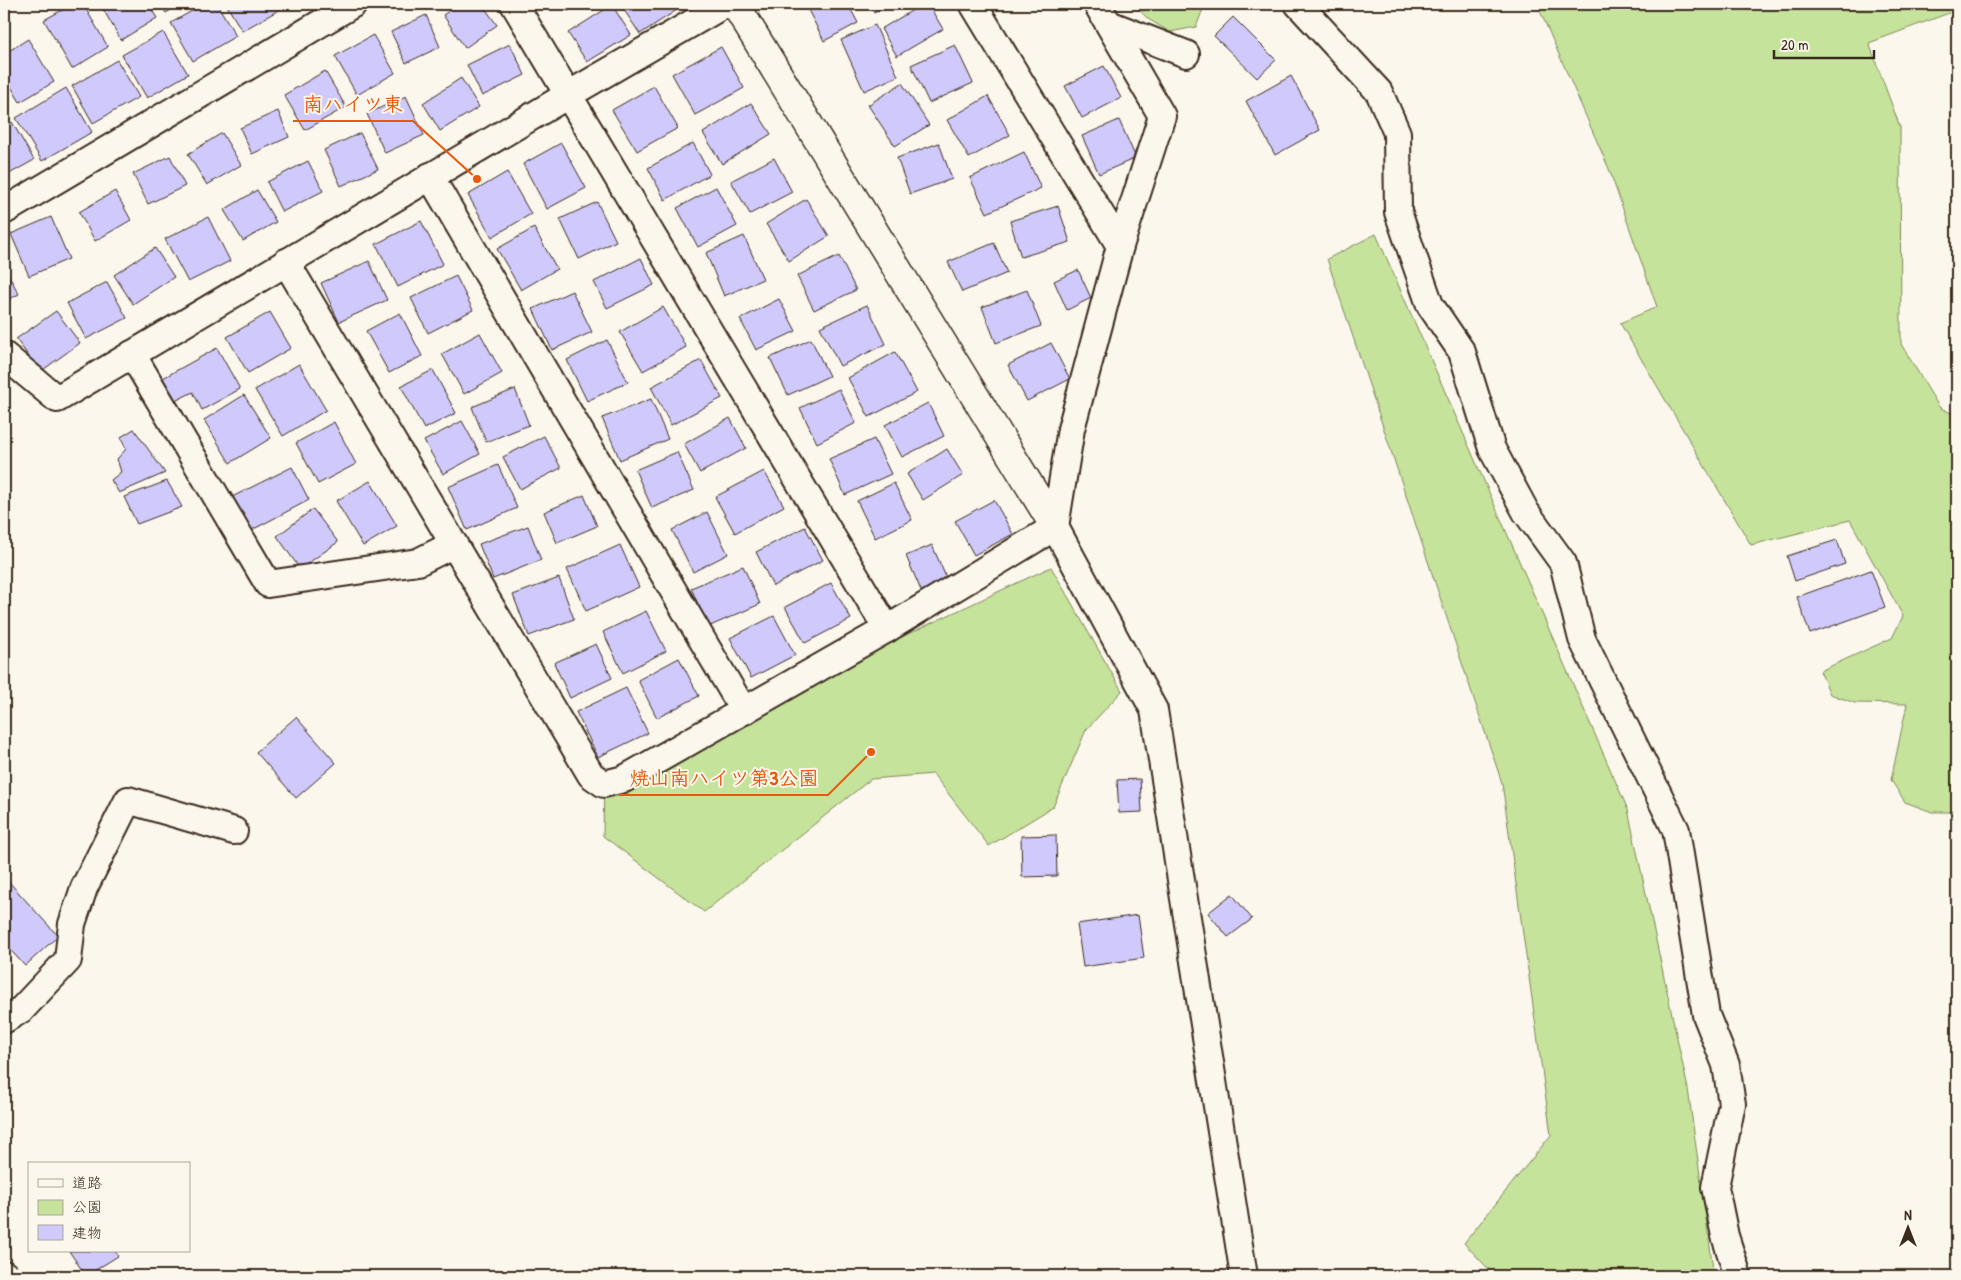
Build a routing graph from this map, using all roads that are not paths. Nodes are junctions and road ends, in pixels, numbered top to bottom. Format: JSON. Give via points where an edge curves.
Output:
{"nodes":[{"id":1,"x":352,"y":4,"type":"edge"},
{"id":2,"x":514,"y":4,"type":"edge"},
{"id":3,"x":725,"y":4,"type":"edge"},
{"id":4,"x":735,"y":4,"type":"edge"},
{"id":5,"x":973,"y":4,"type":"edge"},
{"id":6,"x":1298,"y":4,"type":"edge"},
{"id":7,"x":1103,"y":14,"type":"edge"},
{"id":8,"x":1186,"y":54,"type":"dead end"},
{"id":9,"x":568,"y":94,"type":"junction"},
{"id":10,"x":430,"y":176,"type":"junction"},
{"id":11,"x":4,"y":211,"type":"edge"},
{"id":12,"x":1120,"y":246,"type":"junction"},
{"id":13,"x":286,"y":262,"type":"junction"},
{"id":14,"x":132,"y":354,"type":"junction"},
{"id":15,"x":4,"y":355,"type":"edge"},
{"id":16,"x":1055,"y":527,"type":"junction"},
{"id":17,"x":454,"y":544,"type":"junction"},
{"id":18,"x":887,"y":629,"type":"junction"},
{"id":19,"x":744,"y":711,"type":"junction"},
{"id":20,"x":234,"y":831,"type":"dead end"},
{"id":21,"x":4,"y":1020,"type":"edge"},
{"id":22,"x":1244,"y":1276,"type":"edge"},
{"id":23,"x":1738,"y":1276,"type":"edge"}],
"edges":[{"from":1,"to":11,"type":"street"},
{"from":2,"to":9,"type":"street"},
{"from":3,"to":9,"type":"street"},
{"from":4,"to":16,"type":"street"},
{"from":5,"to":12,"type":"street"},
{"from":6,"to":23,"type":"street","via":[[1379,92],[1397,133],[1398,212],[1430,304],[1462,352],[1492,449],[1526,512],[1563,563],[1582,639],[1676,830],[1706,1015],[1726,1064],[1731,1096],[1715,1187],[1725,1236]]},
{"from":7,"to":8,"type":"street"},
{"from":7,"to":12,"type":"street","via":[[1162,116]]},
{"from":9,"to":10,"type":"street"},
{"from":9,"to":18,"type":"street"},
{"from":10,"to":13,"type":"street"},
{"from":10,"to":19,"type":"street"},
{"from":12,"to":16,"type":"street","via":[[1071,430]]},
{"from":13,"to":14,"type":"street"},
{"from":13,"to":17,"type":"street"},
{"from":14,"to":15,"type":"street","via":[[57,398]]},
{"from":14,"to":17,"type":"street","via":[[268,584],[418,562]]},
{"from":16,"to":18,"type":"street"},
{"from":16,"to":22,"type":"street","via":[[1154,710]]},
{"from":17,"to":19,"type":"street","via":[[591,775],[604,784],[624,779]]},
{"from":18,"to":19,"type":"street"},
{"from":20,"to":21,"type":"street","via":[[128,800],[84,888],[72,924],[68,960],[22,1009]]}]}
